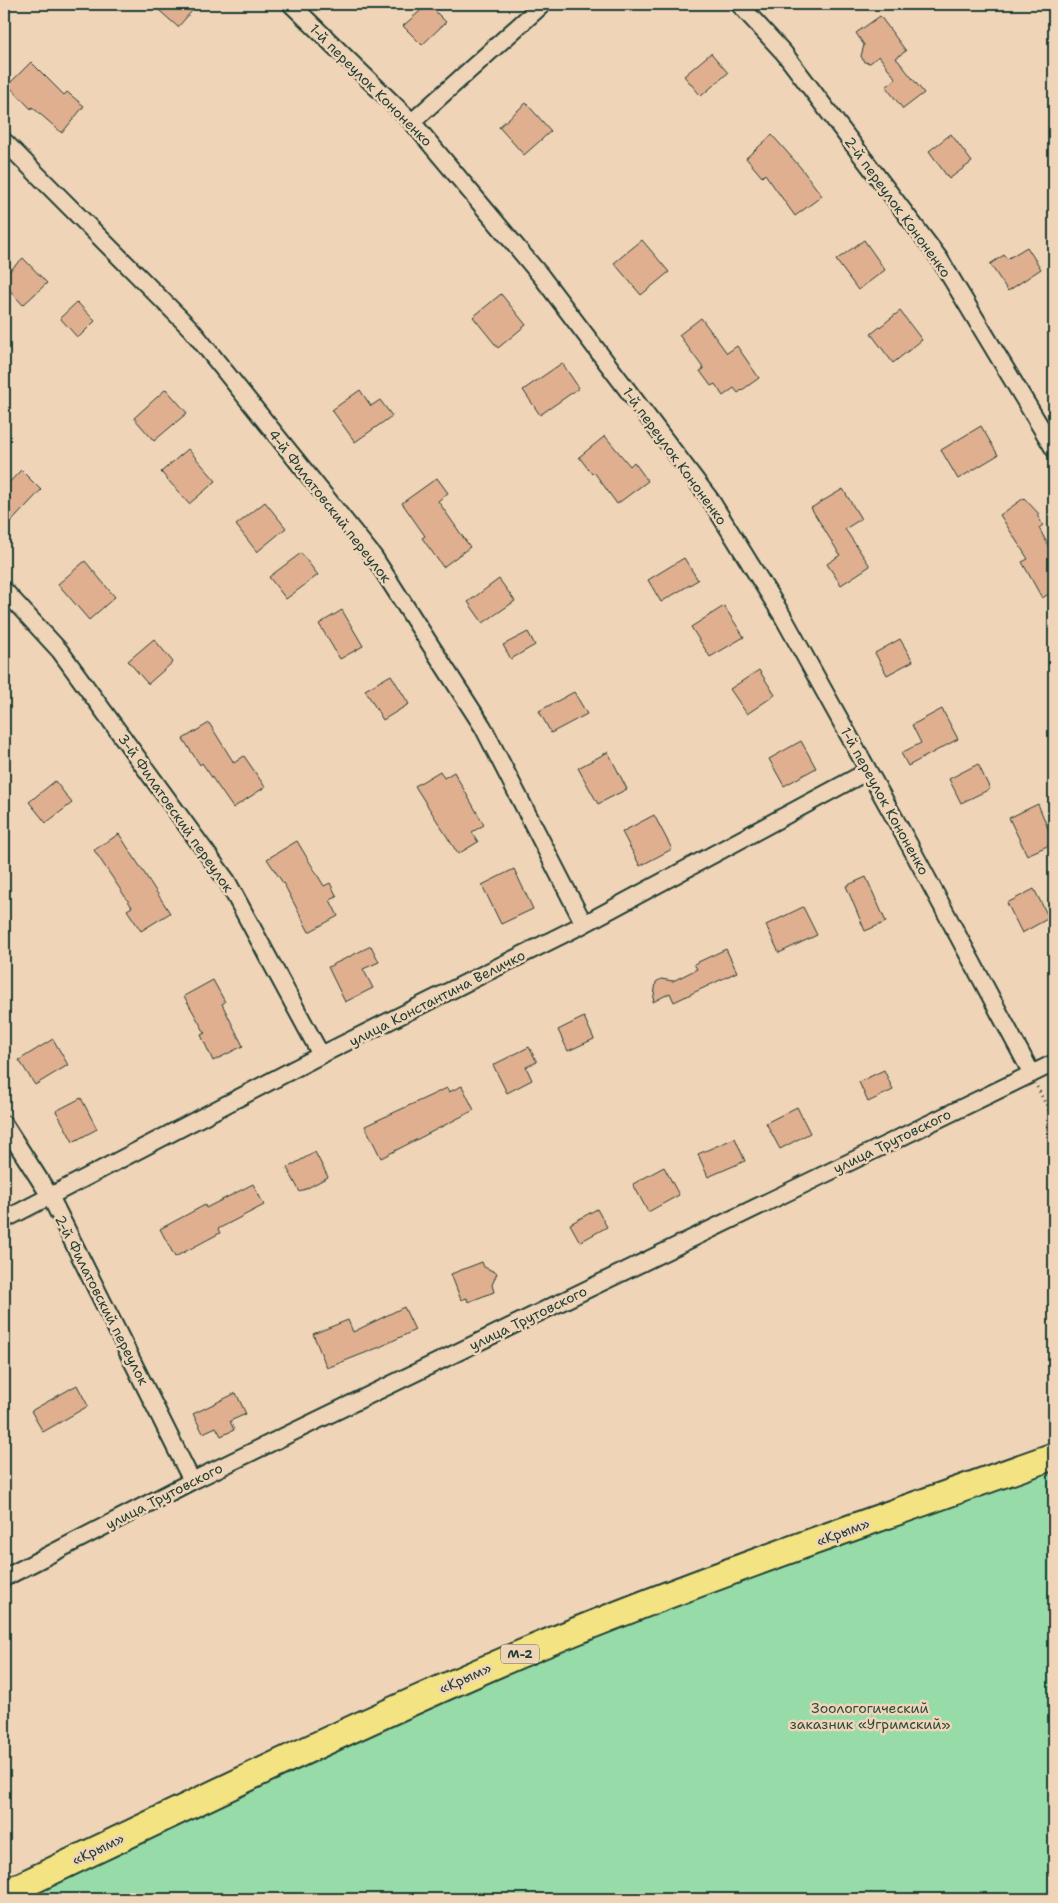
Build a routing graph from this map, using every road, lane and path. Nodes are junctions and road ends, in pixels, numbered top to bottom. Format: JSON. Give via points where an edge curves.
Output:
{"nodes":[{"id":1,"x":291,"y":4,"type":"edge"},
{"id":2,"x":543,"y":4,"type":"edge"},
{"id":3,"x":739,"y":4,"type":"edge"},
{"id":4,"x":412,"y":122,"type":"junction"},
{"id":5,"x":4,"y":141,"type":"edge"},
{"id":6,"x":1054,"y":449,"type":"edge"},
{"id":7,"x":4,"y":590,"type":"edge"},
{"id":8,"x":868,"y":771,"type":"junction"},
{"id":9,"x":584,"y":924,"type":"junction"},
{"id":10,"x":321,"y":1055,"type":"junction"},
{"id":11,"x":1054,"y":1063,"type":"edge"},
{"id":12,"x":1032,"y":1074,"type":"junction"},
{"id":13,"x":1054,"y":1120,"type":"edge"},
{"id":14,"x":4,"y":1124,"type":"edge"},
{"id":15,"x":50,"y":1196,"type":"junction"},
{"id":16,"x":4,"y":1220,"type":"edge"},
{"id":17,"x":1054,"y":1456,"type":"edge"},
{"id":18,"x":192,"y":1481,"type":"junction"},
{"id":19,"x":4,"y":1578,"type":"edge"},
{"id":20,"x":4,"y":1894,"type":"edge"}],
"edges":[{"from":1,"to":4,"type":"street","name":"1-й переулок Кононенко"},
{"from":2,"to":4,"type":"street"},
{"from":3,"to":6,"type":"street","name":"2-й переулок Кононенко","via":[[784,53],[939,258]]},
{"from":4,"to":8,"type":"street","name":"1-й переулок Кононенко","via":[[541,276],[710,499],[782,615]]},
{"from":5,"to":9,"type":"street","name":"4-й Филатовский переулок","via":[[191,329],[374,557],[482,727]]},
{"from":7,"to":10,"type":"street","name":"3-й Филатовский переулок","via":[[60,650],[227,881]]},
{"from":8,"to":9,"type":"street","name":"улица Константина Величко"},
{"from":8,"to":12,"type":"street","name":"1-й переулок Кононенко"},
{"from":9,"to":10,"type":"street","name":"улица Константина Величко"},
{"from":10,"to":15,"type":"street","name":"улица Константина Величко"},
{"from":11,"to":12,"type":"street","name":"улица Трутовского"},
{"from":12,"to":13,"type":"path"},
{"from":12,"to":18,"type":"street","name":"улица Трутовского"},
{"from":14,"to":15,"type":"street","name":"2-й Филатовский переулок"},
{"from":15,"to":16,"type":"street","name":"улица Константина Величко"},
{"from":15,"to":18,"type":"street","name":"2-й Филатовский переулок"},
{"from":17,"to":20,"type":"highway","name":"«Крым»","number":"М-2","via":[[723,1574],[520,1654],[341,1733]]},
{"from":18,"to":19,"type":"street","name":"улица Трутовского"}]}
